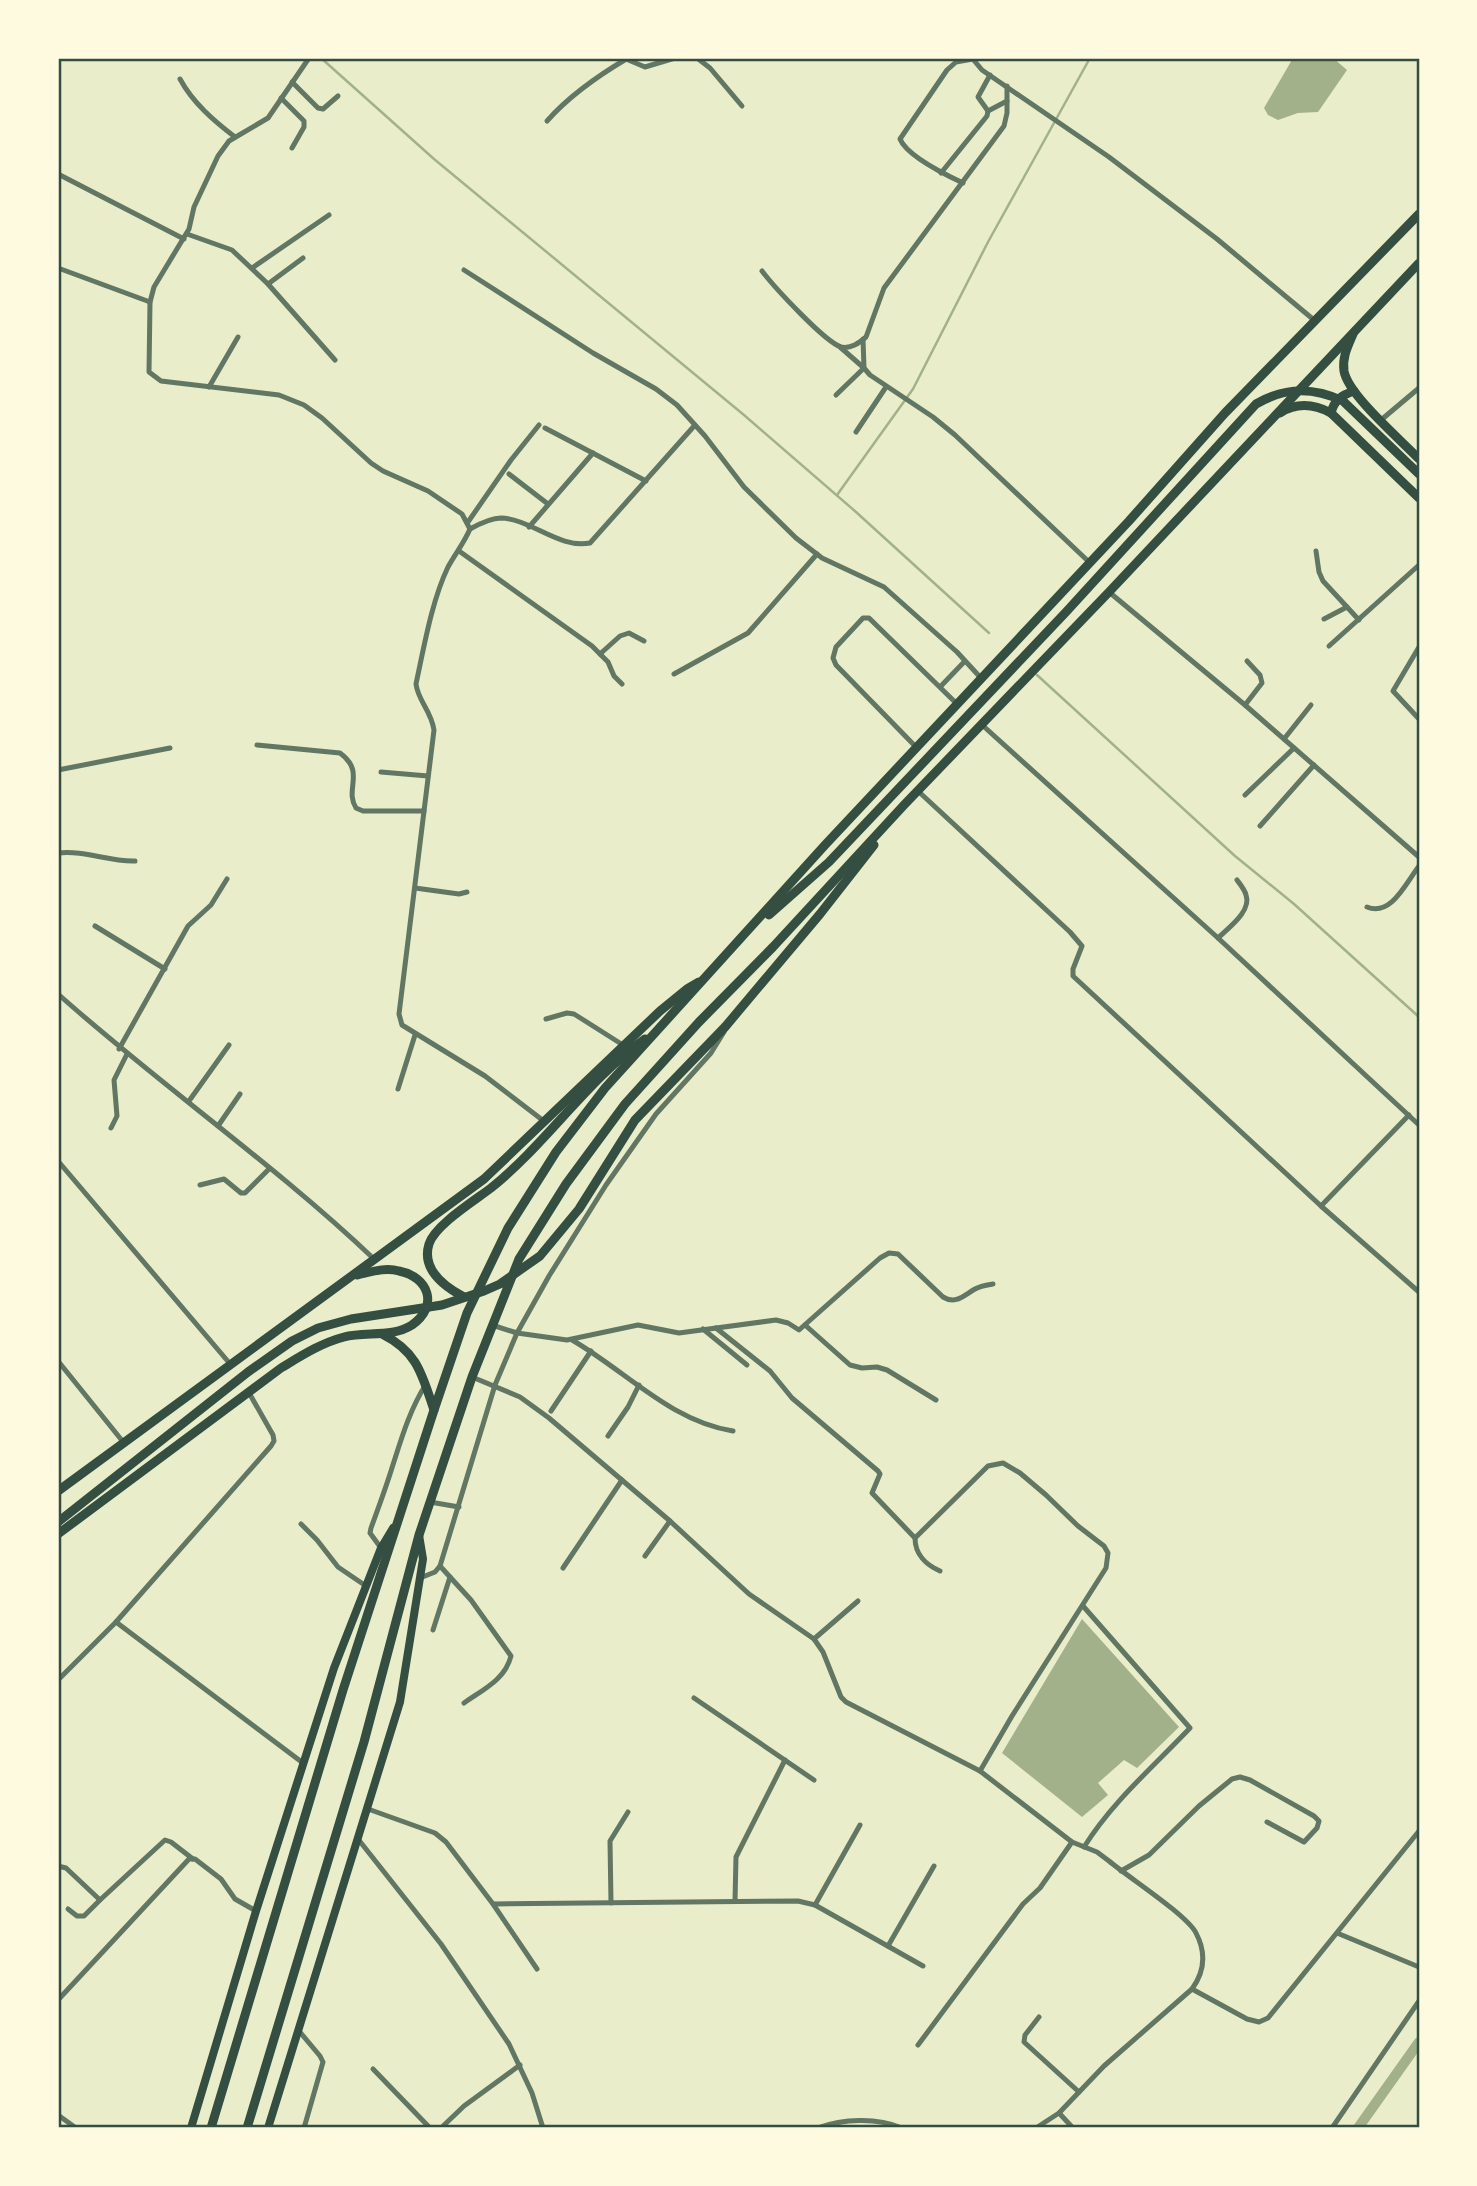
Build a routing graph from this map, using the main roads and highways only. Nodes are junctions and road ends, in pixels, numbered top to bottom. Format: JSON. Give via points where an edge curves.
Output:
{"nodes":[{"id":1,"x":1419,"y":214,"type":"edge"},
{"id":2,"x":1419,"y":263,"type":"edge"},
{"id":3,"x":1354,"y":332,"type":"junction"},
{"id":4,"x":1354,"y":391,"type":"junction"},
{"id":5,"x":1331,"y":413,"type":"junction"},
{"id":6,"x":1272,"y":418,"type":"junction"},
{"id":7,"x":1419,"y":458,"type":"edge"},
{"id":8,"x":1419,"y":474,"type":"edge"},
{"id":9,"x":1419,"y":498,"type":"edge"},
{"id":10,"x":904,"y":805,"type":"junction"},
{"id":11,"x":734,"y":946,"type":"junction"},
{"id":12,"x":705,"y":979,"type":"junction"},
{"id":13,"x":659,"y":1029,"type":"junction"},
{"id":14,"x":355,"y":1275,"type":"junction"},
{"id":15,"x":464,"y":1297,"type":"junction"},
{"id":16,"x":381,"y":1333,"type":"junction"},
{"id":17,"x":435,"y":1410,"type":"junction"},
{"id":18,"x":58,"y":1490,"type":"edge"},
{"id":19,"x":399,"y":1519,"type":"junction"},
{"id":20,"x":58,"y":1522,"type":"edge"},
{"id":21,"x":58,"y":1534,"type":"edge"},
{"id":22,"x":419,"y":1535,"type":"junction"},
{"id":23,"x":191,"y":2128,"type":"edge"},
{"id":24,"x":211,"y":2128,"type":"edge"},
{"id":25,"x":247,"y":2128,"type":"edge"},
{"id":26,"x":268,"y":2128,"type":"edge"}],
"edges":[{"from":1,"to":11,"type":"main road","via":[[1225,413]]},
{"from":2,"to":3,"type":"main road"},
{"from":3,"to":4,"type":"main road","via":[[1344,360]]},
{"from":3,"to":6,"type":"main road"},
{"from":4,"to":5,"type":"main road","via":[[1342,395]]},
{"from":4,"to":7,"type":"main road"},
{"from":5,"to":6,"type":"main road","via":[[1308,405]]},
{"from":5,"to":9,"type":"main road"},
{"from":6,"to":10,"type":"main road"},
{"from":8,"to":11,"type":"main road","via":[[1343,401],[1298,390],[1256,404],[829,862]]},
{"from":10,"to":15,"type":"main road","via":[[820,915],[725,1027],[635,1120],[579,1209],[540,1256],[500,1284]]},
{"from":10,"to":22,"type":"main road","via":[[625,1104],[566,1184],[519,1259],[472,1377]]},
{"from":11,"to":12,"type":"main road"},
{"from":12,"to":13,"type":"main road"},
{"from":12,"to":14,"type":"main road","via":[[678,996],[484,1179]]},
{"from":13,"to":15,"type":"main road","via":[[608,1071],[508,1174],[432,1236],[428,1263],[438,1280]]},
{"from":13,"to":17,"type":"main road","via":[[605,1088],[556,1152],[508,1228],[467,1313]]},
{"from":14,"to":16,"type":"main road","via":[[398,1270],[423,1283],[428,1295],[422,1314],[400,1331]]},
{"from":14,"to":18,"type":"main road"},
{"from":15,"to":20,"type":"main road","via":[[442,1305],[351,1319],[318,1328],[292,1342]]},
{"from":16,"to":17,"type":"main road","via":[[412,1355]]},
{"from":16,"to":21,"type":"main road","via":[[344,1337],[313,1349],[248,1391]]},
{"from":17,"to":19,"type":"main road"},
{"from":19,"to":23,"type":"main road","via":[[381,1548],[334,1668]]},
{"from":19,"to":24,"type":"main road"},
{"from":22,"to":25,"type":"main road","via":[[364,1742]]},
{"from":22,"to":26,"type":"main road","via":[[423,1559],[400,1702]]}]}
